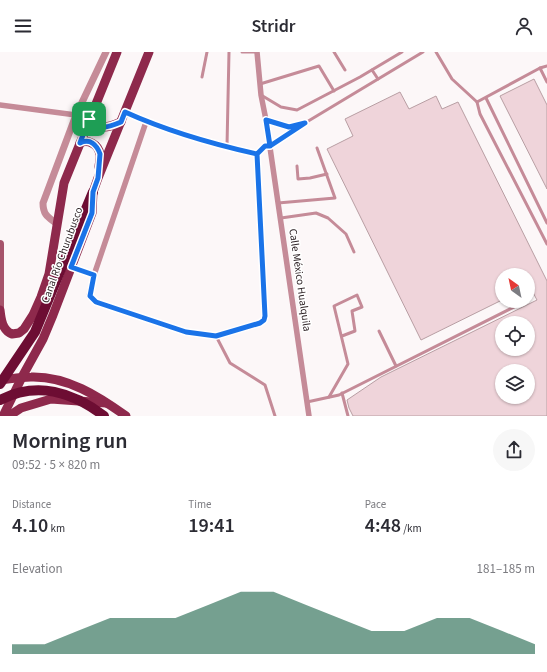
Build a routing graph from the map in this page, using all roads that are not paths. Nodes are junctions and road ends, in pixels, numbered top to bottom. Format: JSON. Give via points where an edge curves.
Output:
{"nodes":[{"id":1,"x":106,"y":52,"type":"edge"},
{"id":2,"x":117,"y":52,"type":"edge"},
{"id":3,"x":149,"y":52,"type":"edge"},
{"id":4,"x":207,"y":52,"type":"edge"},
{"id":5,"x":229,"y":52,"type":"edge"},
{"id":6,"x":242,"y":52,"type":"edge"},
{"id":7,"x":257,"y":52,"type":"edge"},
{"id":8,"x":334,"y":52,"type":"edge"},
{"id":9,"x":402,"y":52,"type":"edge"},
{"id":10,"x":423,"y":52,"type":"edge"},
{"id":11,"x":436,"y":52,"type":"edge"},
{"id":12,"x":547,"y":66,"type":"edge"},
{"id":13,"x":540,"y":68,"type":"junction"},
{"id":14,"x":345,"y":70,"type":"dead end"},
{"id":15,"x":372,"y":70,"type":"junction"},
{"id":16,"x":202,"y":77,"type":"dead end"},
{"id":17,"x":378,"y":79,"type":"junction"},
{"id":18,"x":547,"y":82,"type":"edge"},
{"id":19,"x":260,"y":85,"type":"junction"},
{"id":20,"x":334,"y":91,"type":"junction"},
{"id":21,"x":261,"y":95,"type":"junction"},
{"id":22,"x":486,"y":98,"type":"junction"},
{"id":23,"x":477,"y":102,"type":"junction"},
{"id":24,"x":0,"y":105,"type":"edge"},
{"id":25,"x":125,"y":112,"type":"junction"},
{"id":26,"x":76,"y":115,"type":"junction"},
{"id":27,"x":89,"y":119,"type":"junction"},
{"id":28,"x":266,"y":120,"type":"junction"},
{"id":29,"x":121,"y":122,"type":"junction"},
{"id":30,"x":146,"y":122,"type":"junction"},
{"id":31,"x":305,"y":123,"type":"junction"},
{"id":32,"x":80,"y":143,"type":"junction"},
{"id":33,"x":270,"y":146,"type":"junction"},
{"id":34,"x":227,"y":147,"type":"junction"},
{"id":35,"x":317,"y":148,"type":"dead end"},
{"id":36,"x":257,"y":154,"type":"junction"},
{"id":37,"x":297,"y":166,"type":"dead end"},
{"id":38,"x":327,"y":174,"type":"junction"},
{"id":39,"x":98,"y":178,"type":"junction"},
{"id":40,"x":93,"y":192,"type":"joint"},
{"id":41,"x":278,"y":203,"type":"junction"},
{"id":42,"x":281,"y":218,"type":"junction"},
{"id":43,"x":547,"y":223,"type":"edge"},
{"id":44,"x":57,"y":224,"type":"junction"},
{"id":45,"x":0,"y":244,"type":"edge"},
{"id":46,"x":547,"y":244,"type":"edge"},
{"id":47,"x":354,"y":252,"type":"dead end"},
{"id":48,"x":67,"y":265,"type":"junction"},
{"id":49,"x":94,"y":275,"type":"junction"},
{"id":50,"x":512,"y":308,"type":"edge"},
{"id":51,"x":0,"y":309,"type":"edge"},
{"id":52,"x":379,"y":331,"type":"dead end"},
{"id":53,"x":216,"y":336,"type":"junction"},
{"id":54,"x":342,"y":336,"type":"junction"},
{"id":55,"x":396,"y":366,"type":"junction"},
{"id":56,"x":22,"y":377,"type":"junction"},
{"id":57,"x":0,"y":380,"type":"edge"},
{"id":58,"x":0,"y":384,"type":"edge"},
{"id":59,"x":342,"y":393,"type":"junction"},
{"id":60,"x":329,"y":397,"type":"junction"},
{"id":61,"x":0,"y":400,"type":"edge"},
{"id":62,"x":307,"y":402,"type":"junction"},
{"id":63,"x":107,"y":403,"type":"junction"},
{"id":64,"x":3,"y":416,"type":"edge"},
{"id":65,"x":9,"y":416,"type":"edge"},
{"id":66,"x":104,"y":416,"type":"edge"},
{"id":67,"x":126,"y":416,"type":"edge"},
{"id":68,"x":275,"y":416,"type":"edge"},
{"id":69,"x":309,"y":416,"type":"edge"},
{"id":70,"x":348,"y":416,"type":"edge"}],
"edges":[{"from":1,"to":26,"type":"street","name":"Canal Río Churubusco"},
{"from":2,"to":27,"type":"main road","name":"Canal Río Churubusco"},
{"from":3,"to":25,"type":"main road"},
{"from":4,"to":16,"type":"lane"},
{"from":5,"to":34,"type":"lane"},
{"from":6,"to":7,"type":"lane"},
{"from":7,"to":19,"type":"street","name":"Calle México Hualquila"},
{"from":8,"to":14,"type":"lane"},
{"from":9,"to":15,"type":"lane"},
{"from":10,"to":17,"type":"lane"},
{"from":11,"to":23,"type":"lane","via":[[452,79]]},
{"from":12,"to":13,"type":"lane"},
{"from":13,"to":18,"type":"lane"},
{"from":13,"to":22,"type":"lane"},
{"from":15,"to":17,"type":"lane"},
{"from":15,"to":20,"type":"lane"},
{"from":17,"to":31,"type":"lane"},
{"from":19,"to":20,"type":"lane","via":[[319,66]]},
{"from":19,"to":21,"type":"street","name":"Calle México Hualquila"},
{"from":20,"to":21,"type":"lane","via":[[297,110],[281,107]]},
{"from":21,"to":28,"type":"street","name":"Calle México Hualquila"},
{"from":22,"to":23,"type":"lane"},
{"from":22,"to":43,"type":"lane"},
{"from":23,"to":46,"type":"lane","via":[[480,114]]},
{"from":24,"to":26,"type":"street"},
{"from":25,"to":29,"type":"main road"},
{"from":25,"to":30,"type":"street"},
{"from":26,"to":27,"type":"street"},
{"from":26,"to":44,"type":"street","name":"Canal Río Churubusco","via":[[43,203],[45,214]]},
{"from":27,"to":29,"type":"main road","via":[[101,127]]},
{"from":27,"to":32,"type":"main road","name":"Canal Río Churubusco"},
{"from":28,"to":31,"type":"lane","via":[[289,127]]},
{"from":28,"to":33,"type":"street","name":"Calle México Hualquila"},
{"from":29,"to":39,"type":"main road"},
{"from":30,"to":34,"type":"street"},
{"from":30,"to":49,"type":"street"},
{"from":31,"to":33,"type":"lane"},
{"from":32,"to":39,"type":"main road","via":[[91,142],[100,152]]},
{"from":32,"to":44,"type":"main road","name":"Canal Río Churubusco","via":[[64,183]]},
{"from":33,"to":36,"type":"street","via":[[265,146]]},
{"from":33,"to":41,"type":"street","name":"Calle México Hualquila"},
{"from":34,"to":36,"type":"street"},
{"from":35,"to":38,"type":"lane"},
{"from":36,"to":53,"type":"street","via":[[265,316],[260,323]]},
{"from":37,"to":38,"type":"lane","via":[[298,179]]},
{"from":38,"to":41,"type":"lane","via":[[335,198]]},
{"from":39,"to":40,"type":"main road"},
{"from":40,"to":48,"type":"highway"},
{"from":41,"to":42,"type":"street","name":"Calle México Hualquila"},
{"from":42,"to":47,"type":"lane","via":[[316,213],[328,218],[346,234]]},
{"from":42,"to":62,"type":"street","name":"Calle México Hualquila"},
{"from":44,"to":51,"type":"main road","name":"Canal Río Churubusco","via":[[49,274],[31,320],[22,331],[12,334],[3,326]]},
{"from":45,"to":51,"type":"main road"},
{"from":48,"to":49,"type":"street"},
{"from":48,"to":56,"type":"main road","name":"Canal Río Churubusco","via":[[43,339]]},
{"from":48,"to":58,"type":"highway","bridge":true,"via":[[35,332]]},
{"from":49,"to":53,"type":"street","via":[[90,296],[96,302],[186,332]]},
{"from":50,"to":55,"type":"lane"},
{"from":52,"to":55,"type":"lane"},
{"from":53,"to":68,"type":"lane","via":[[230,363],[265,384]]},
{"from":54,"to":54,"type":"lane","via":[[334,306],[357,295],[362,307],[352,311],[355,331]]},
{"from":54,"to":60,"type":"lane","via":[[348,364]]},
{"from":55,"to":59,"type":"lane"},
{"from":56,"to":57,"type":"main road"},
{"from":56,"to":63,"type":"main road","via":[[68,383],[88,391]]},
{"from":56,"to":64,"type":"main road","name":"Canal Río Churubusco"},
{"from":59,"to":60,"type":"lane"},
{"from":59,"to":70,"type":"lane"},
{"from":60,"to":62,"type":"lane"},
{"from":61,"to":66,"type":"highway","bridge":true,"via":[[26,392],[60,393],[76,398]]},
{"from":62,"to":69,"type":"street","name":"Calle México Hualquila"},
{"from":63,"to":65,"type":"main road","via":[[50,399],[21,408]]},
{"from":63,"to":67,"type":"main road"}]}
